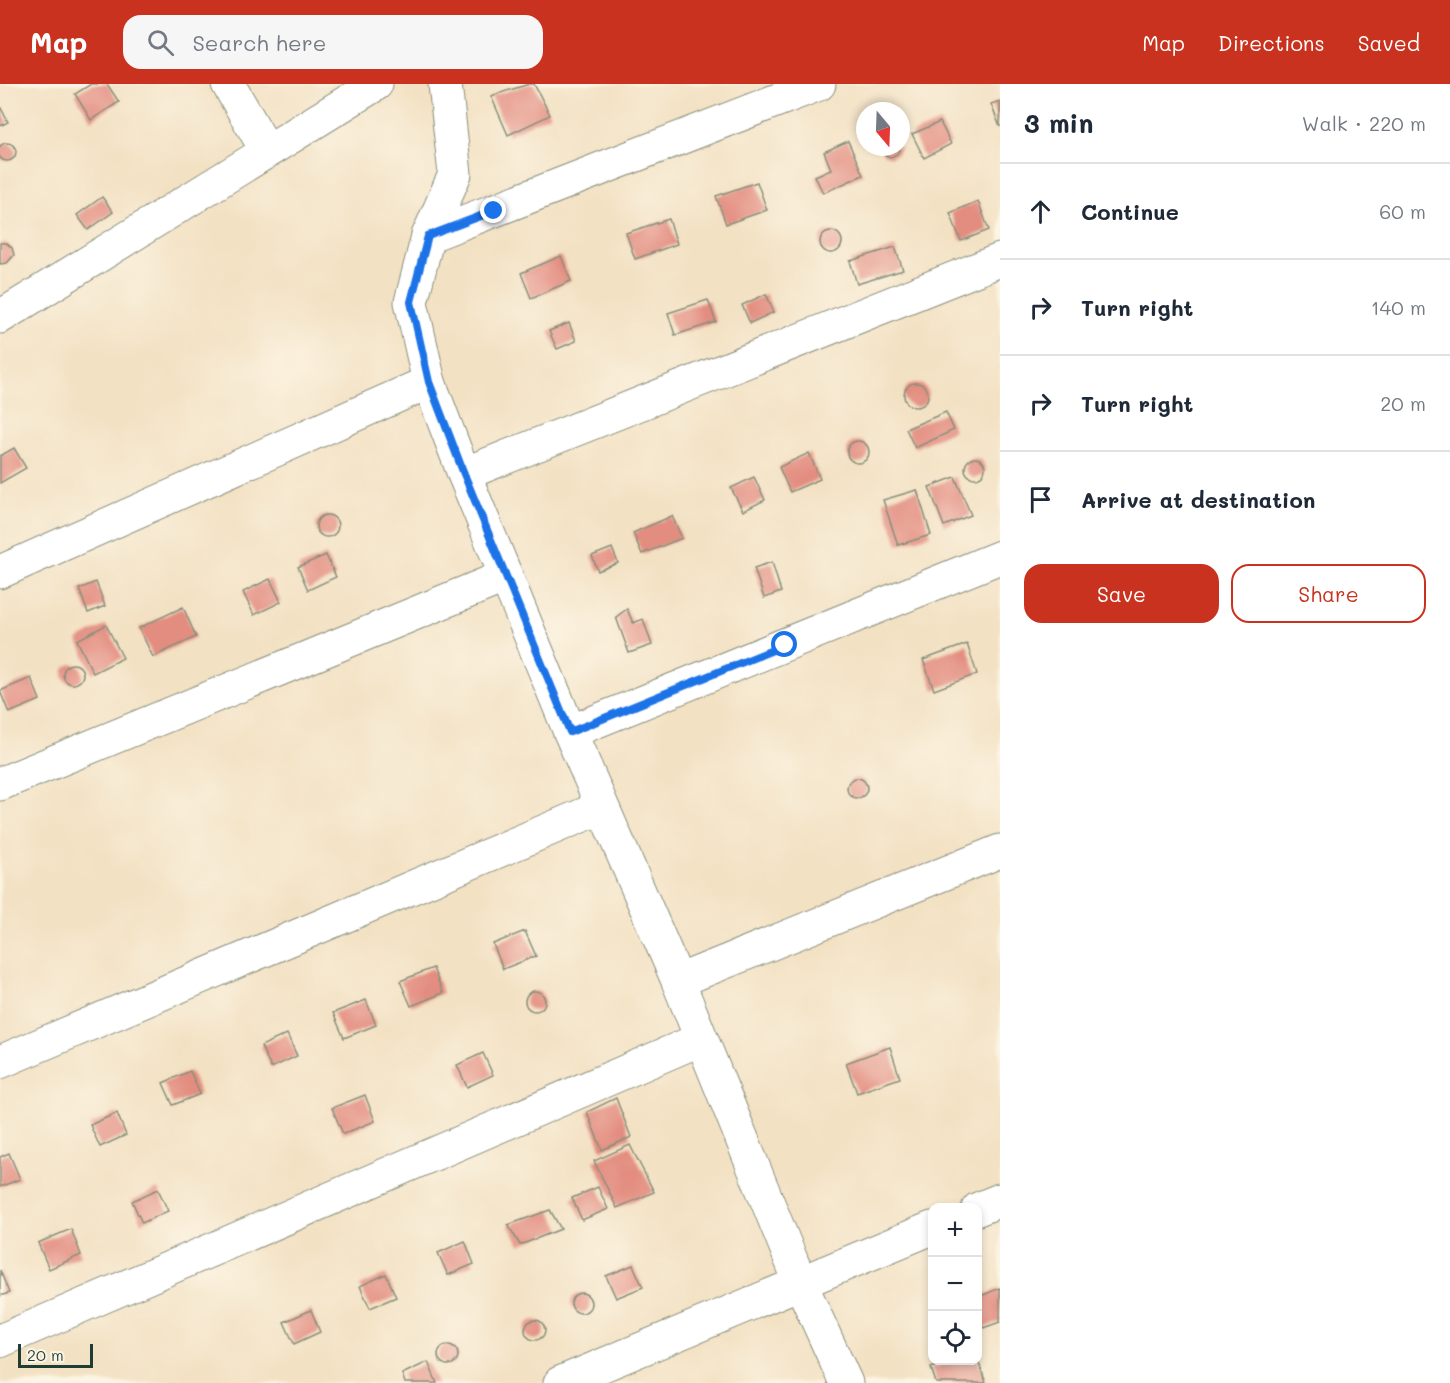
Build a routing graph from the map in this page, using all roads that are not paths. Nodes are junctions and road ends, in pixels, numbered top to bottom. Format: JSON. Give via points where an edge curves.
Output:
{"nodes":[{"id":1,"x":228,"y":84,"type":"edge"},
{"id":2,"x":376,"y":84,"type":"edge"},
{"id":3,"x":445,"y":84,"type":"edge"},
{"id":4,"x":819,"y":84,"type":"edge"},
{"id":5,"x":267,"y":151,"type":"junction"},
{"id":6,"x":428,"y":236,"type":"junction"},
{"id":7,"x":1000,"y":260,"type":"edge"},
{"id":8,"x":0,"y":317,"type":"edge"},
{"id":9,"x":429,"y":382,"type":"junction"},
{"id":10,"x":464,"y":474,"type":"junction"},
{"id":11,"x":1000,"y":557,"type":"edge"},
{"id":12,"x":0,"y":572,"type":"edge"},
{"id":13,"x":506,"y":576,"type":"junction"},
{"id":14,"x":570,"y":732,"type":"junction"},
{"id":15,"x":0,"y":784,"type":"edge"},
{"id":16,"x":602,"y":807,"type":"junction"},
{"id":17,"x":1000,"y":851,"type":"edge"},
{"id":18,"x":678,"y":981,"type":"junction"},
{"id":19,"x":701,"y":1039,"type":"junction"},
{"id":20,"x":0,"y":1062,"type":"edge"},
{"id":21,"x":1000,"y":1200,"type":"edge"},
{"id":22,"x":982,"y":1207,"type":"edge"},
{"id":23,"x":928,"y":1230,"type":"edge"},
{"id":24,"x":800,"y":1282,"type":"junction"},
{"id":25,"x":0,"y":1341,"type":"edge"},
{"id":26,"x":560,"y":1383,"type":"edge"},
{"id":27,"x":846,"y":1383,"type":"edge"}],
"edges":[{"from":1,"to":5,"type":"street"},
{"from":2,"to":5,"type":"street"},
{"from":3,"to":6,"type":"street","via":[[455,174]]},
{"from":4,"to":6,"type":"street"},
{"from":5,"to":8,"type":"street"},
{"from":6,"to":9,"type":"street","via":[[411,302]]},
{"from":7,"to":10,"type":"street"},
{"from":9,"to":10,"type":"street"},
{"from":9,"to":12,"type":"street"},
{"from":10,"to":13,"type":"street"},
{"from":11,"to":14,"type":"street"},
{"from":13,"to":14,"type":"street"},
{"from":13,"to":15,"type":"street"},
{"from":14,"to":16,"type":"street"},
{"from":16,"to":18,"type":"street"},
{"from":16,"to":20,"type":"street"},
{"from":17,"to":18,"type":"street"},
{"from":18,"to":19,"type":"street"},
{"from":19,"to":24,"type":"street"},
{"from":19,"to":25,"type":"street"},
{"from":21,"to":22,"type":"street"},
{"from":23,"to":24,"type":"street"},
{"from":24,"to":26,"type":"street"},
{"from":24,"to":27,"type":"street"}]}
